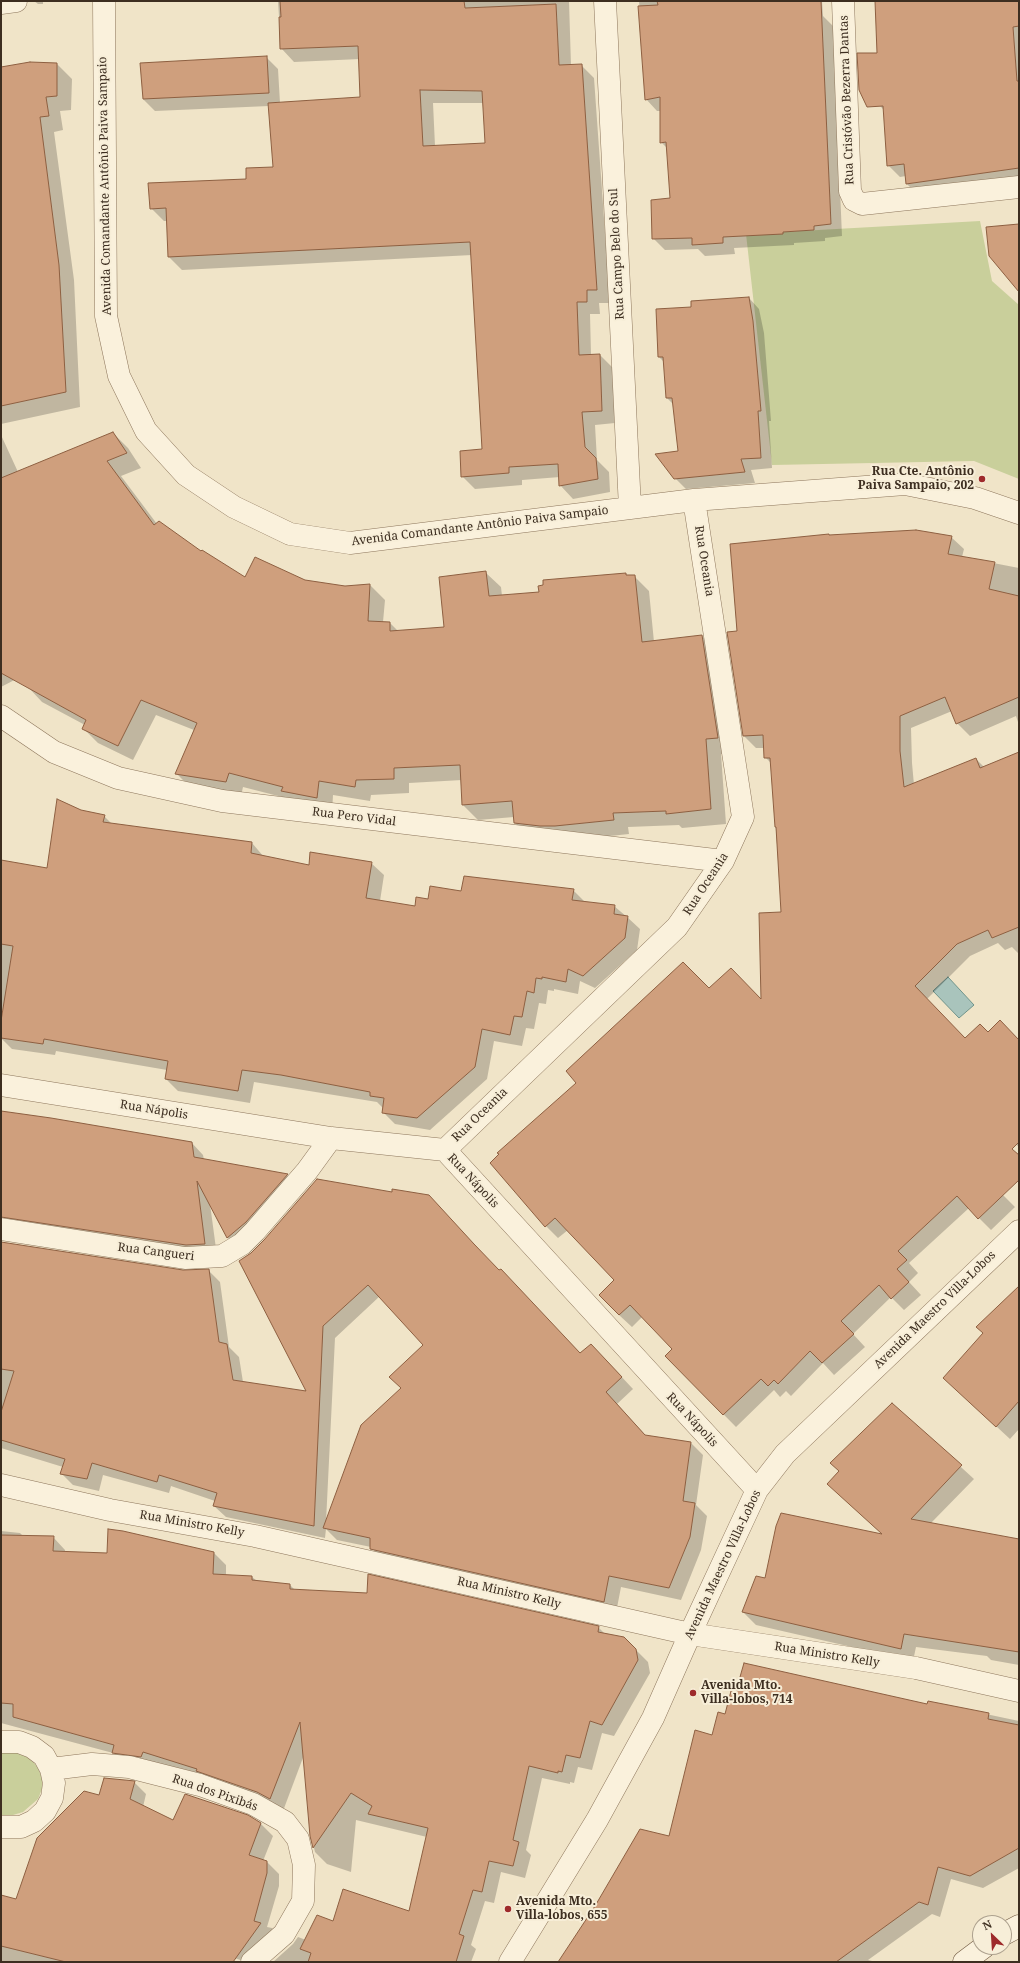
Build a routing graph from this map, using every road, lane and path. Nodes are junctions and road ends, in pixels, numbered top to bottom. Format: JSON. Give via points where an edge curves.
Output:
{"nodes":[{"id":1,"x":16,"y":1,"type":"edge"},
{"id":2,"x":104,"y":1,"type":"edge"},
{"id":3,"x":605,"y":1,"type":"edge"},
{"id":4,"x":843,"y":1,"type":"edge"},
{"id":5,"x":1,"y":3,"type":"edge"},
{"id":6,"x":1019,"y":187,"type":"edge"},
{"id":7,"x":694,"y":500,"type":"junction"},
{"id":8,"x":630,"y":508,"type":"junction"},
{"id":9,"x":1019,"y":513,"type":"edge"},
{"id":10,"x":1,"y":716,"type":"edge"},
{"id":11,"x":723,"y":861,"type":"junction"},
{"id":12,"x":1,"y":1085,"type":"edge"},
{"id":13,"x":331,"y":1138,"type":"junction"},
{"id":14,"x":444,"y":1150,"type":"junction"},
{"id":15,"x":1,"y":1229,"type":"edge"},
{"id":16,"x":1019,"y":1231,"type":"edge"},
{"id":17,"x":1,"y":1485,"type":"edge"},
{"id":18,"x":757,"y":1490,"type":"junction"},
{"id":19,"x":690,"y":1634,"type":"junction"},
{"id":20,"x":1019,"y":1691,"type":"edge"},
{"id":21,"x":2,"y":1742,"type":"edge"},
{"id":22,"x":51,"y":1769,"type":"junction"},
{"id":23,"x":3,"y":1829,"type":"edge"},
{"id":24,"x":973,"y":1955,"type":"edge"},
{"id":25,"x":252,"y":1962,"type":"edge"},
{"id":26,"x":510,"y":1962,"type":"edge"},
{"id":27,"x":964,"y":1962,"type":"edge"}],
"edges":[{"from":1,"to":5,"type":"street"},
{"from":2,"to":8,"type":"street","name":"Avenida Comandante Antônio Paiva Sampaio","via":[[106,316],[119,376],[146,431],[186,475],[234,507],[290,534],[350,543]]},
{"from":3,"to":8,"type":"street","name":"Rua Campo Belo do Sul"},
{"from":4,"to":6,"type":"street","name":"Rua Cristóvão Bezerra Dantas","via":[[850,191],[854,200],[862,204]]},
{"from":7,"to":8,"type":"street","name":"Avenida Comandante Antônio Paiva Sampaio"},
{"from":7,"to":9,"type":"street","name":"Avenida Comandante Antônio Paiva Sampaio","via":[[905,484],[975,498]]},
{"from":7,"to":11,"type":"street","name":"Rua Oceania","via":[[742,817]]},
{"from":10,"to":11,"type":"street","name":"Rua Pero Vidal","via":[[54,752],[118,778],[222,801]]},
{"from":11,"to":14,"type":"street","name":"Rua Oceania","via":[[677,927]]},
{"from":12,"to":13,"type":"street","name":"Rua Nápolis"},
{"from":13,"to":14,"type":"street","name":"Rua Nápolis"},
{"from":13,"to":15,"type":"street","name":"Rua Cangueri","via":[[255,1231],[242,1244],[222,1256],[185,1258]]},
{"from":14,"to":18,"type":"street","name":"Rua Nápolis"},
{"from":16,"to":18,"type":"street","name":"Avenida Maestro Villa-Lobos","via":[[785,1454]]},
{"from":17,"to":19,"type":"street","name":"Rua Ministro Kelly","via":[[110,1510],[255,1536]]},
{"from":18,"to":19,"type":"street","name":"Avenida Maestro Villa-Lobos"},
{"from":19,"to":20,"type":"street","name":"Rua Ministro Kelly","via":[[916,1668]]},
{"from":19,"to":26,"type":"street","name":"Avenida Maestro Villa-Lobos","via":[[653,1718],[608,1800]]},
{"from":21,"to":22,"type":"street","via":[[19,1742],[32,1747],[44,1756]]},
{"from":22,"to":23,"type":"street","via":[[54,1783],[52,1798],[45,1811],[34,1821],[21,1827]]},
{"from":22,"to":25,"type":"street","name":"Rua dos Pixibás","via":[[92,1764],[129,1767],[200,1785],[246,1801],[285,1822],[298,1839],[304,1865],[303,1901],[284,1934]]},
{"from":24,"to":27,"type":"street"}]}
